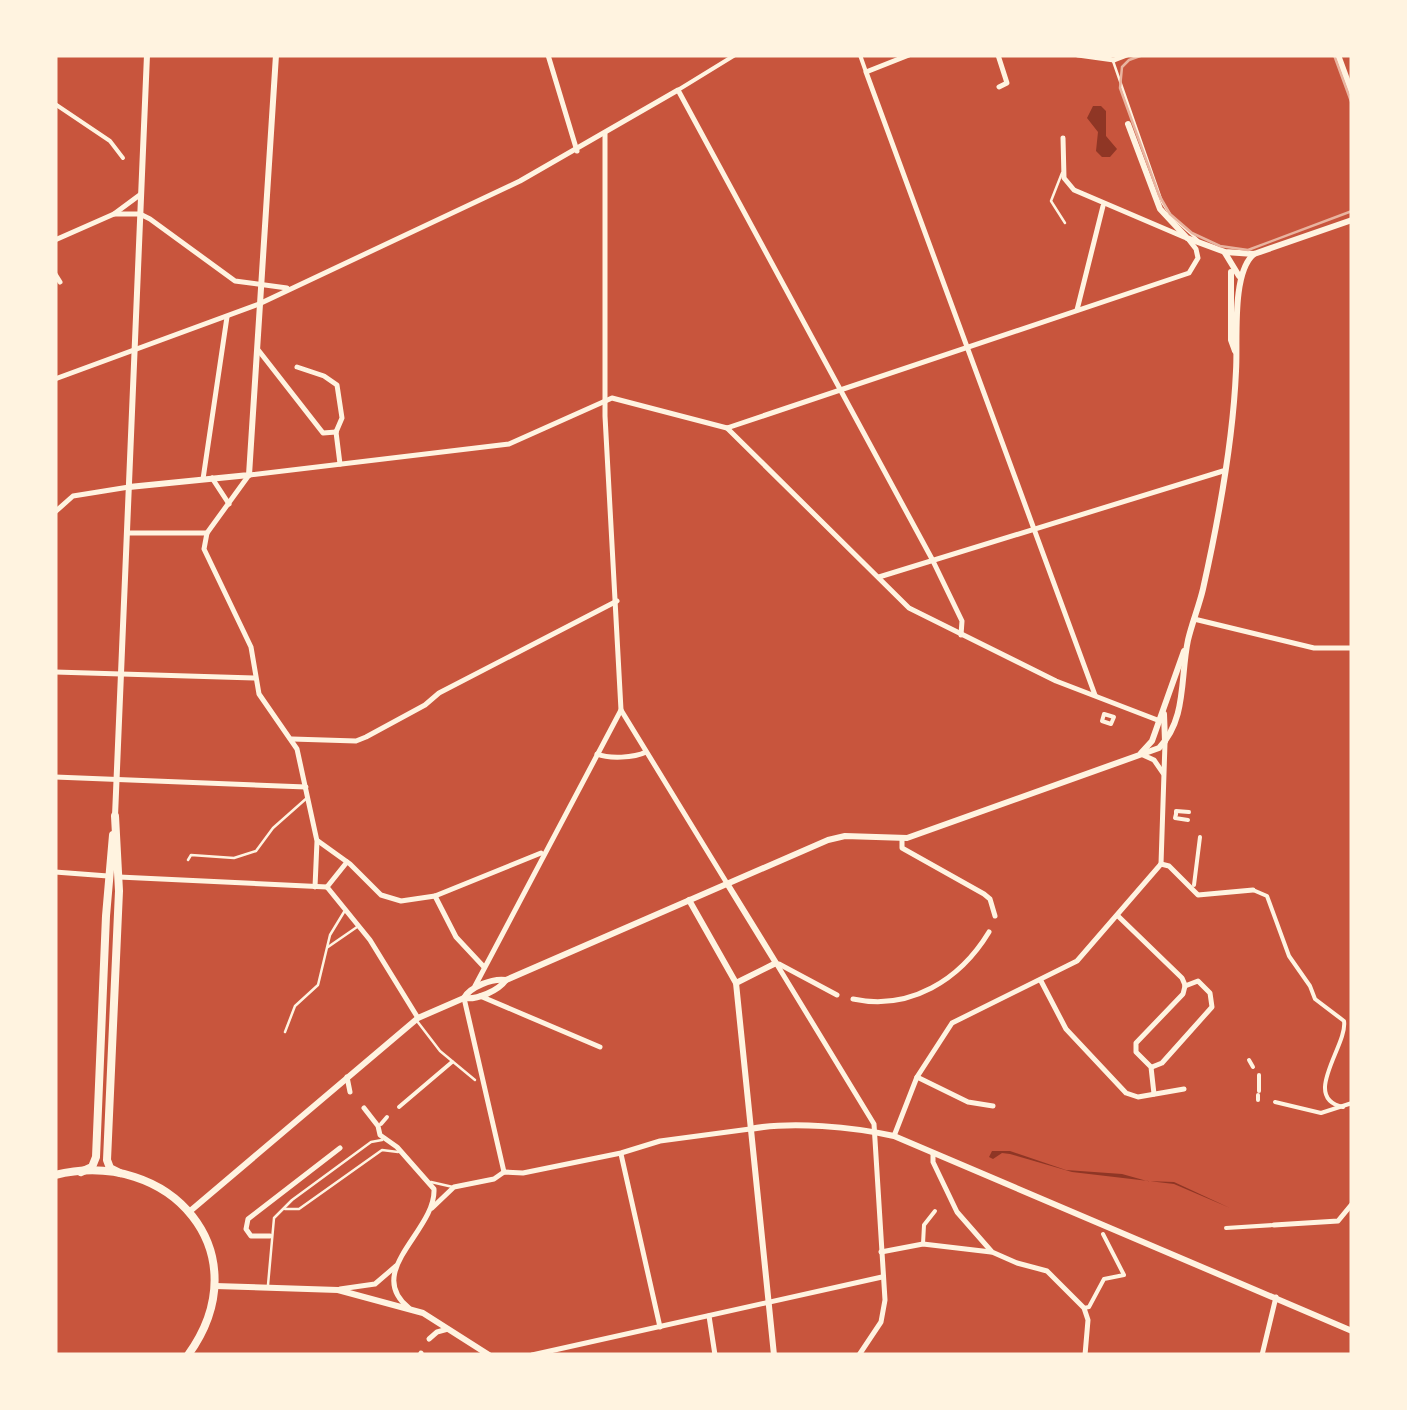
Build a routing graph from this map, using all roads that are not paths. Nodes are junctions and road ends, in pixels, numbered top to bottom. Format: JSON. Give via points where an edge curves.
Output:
{"nodes":[{"id":1,"x":147,"y":55,"type":"edge"},
{"id":2,"x":276,"y":55,"type":"edge"},
{"id":3,"x":548,"y":55,"type":"edge"},
{"id":4,"x":735,"y":55,"type":"edge"},
{"id":5,"x":860,"y":55,"type":"edge"},
{"id":6,"x":909,"y":55,"type":"edge"},
{"id":7,"x":998,"y":55,"type":"edge"},
{"id":8,"x":1078,"y":55,"type":"edge"},
{"id":9,"x":1126,"y":55,"type":"edge"},
{"id":10,"x":1338,"y":55,"type":"edge"},
{"id":11,"x":1113,"y":61,"type":"junction"},
{"id":12,"x":866,"y":72,"type":"junction"},
{"id":13,"x":999,"y":87,"type":"dead end"},
{"id":14,"x":678,"y":90,"type":"junction"},
{"id":15,"x":1352,"y":93,"type":"edge"},
{"id":16,"x":55,"y":104,"type":"edge"},
{"id":17,"x":1128,"y":124,"type":"dead end"},
{"id":18,"x":605,"y":134,"type":"junction"},
{"id":19,"x":1063,"y":138,"type":"dead end"},
{"id":20,"x":577,"y":151,"type":"junction"},
{"id":21,"x":122,"y":158,"type":"dead end"},
{"id":22,"x":1063,"y":171,"type":"junction"},
{"id":23,"x":141,"y":194,"type":"junction"},
{"id":24,"x":1103,"y":204,"type":"junction"},
{"id":25,"x":114,"y":214,"type":"junction"},
{"id":26,"x":140,"y":214,"type":"junction"},
{"id":27,"x":1352,"y":220,"type":"edge"},
{"id":28,"x":1064,"y":224,"type":"dead end"},
{"id":29,"x":1187,"y":238,"type":"junction"},
{"id":30,"x":55,"y":240,"type":"edge"},
{"id":31,"x":1201,"y":242,"type":"junction"},
{"id":32,"x":1225,"y":252,"type":"junction"},
{"id":33,"x":1254,"y":254,"type":"junction"},
{"id":34,"x":1231,"y":272,"type":"dead end"},
{"id":35,"x":55,"y":274,"type":"edge"},
{"id":36,"x":1240,"y":277,"type":"junction"},
{"id":37,"x":60,"y":282,"type":"dead end"},
{"id":38,"x":261,"y":285,"type":"junction"},
{"id":39,"x":290,"y":289,"type":"junction"},
{"id":40,"x":259,"y":304,"type":"junction"},
{"id":41,"x":1077,"y":310,"type":"junction"},
{"id":42,"x":227,"y":317,"type":"junction"},
{"id":43,"x":967,"y":347,"type":"junction"},
{"id":44,"x":257,"y":348,"type":"junction"},
{"id":45,"x":135,"y":350,"type":"junction"},
{"id":46,"x":1237,"y":356,"type":"junction"},
{"id":47,"x":297,"y":367,"type":"dead end"},
{"id":48,"x":55,"y":379,"type":"edge"},
{"id":49,"x":841,"y":390,"type":"junction"},
{"id":50,"x":605,"y":400,"type":"junction"},
{"id":51,"x":726,"y":428,"type":"junction"},
{"id":52,"x":336,"y":432,"type":"junction"},
{"id":53,"x":340,"y":464,"type":"junction"},
{"id":54,"x":1223,"y":471,"type":"junction"},
{"id":55,"x":249,"y":474,"type":"junction"},
{"id":56,"x":207,"y":478,"type":"junction"},
{"id":57,"x":129,"y":486,"type":"junction"},
{"id":58,"x":229,"y":504,"type":"junction"},
{"id":59,"x":55,"y":512,"type":"edge"},
{"id":60,"x":1034,"y":529,"type":"junction"},
{"id":61,"x":128,"y":532,"type":"junction"},
{"id":62,"x":206,"y":534,"type":"junction"},
{"id":63,"x":932,"y":559,"type":"junction"},
{"id":64,"x":878,"y":577,"type":"junction"},
{"id":65,"x":617,"y":602,"type":"junction"},
{"id":66,"x":1194,"y":619,"type":"junction"},
{"id":67,"x":961,"y":635,"type":"junction"},
{"id":68,"x":1188,"y":642,"type":"junction"},
{"id":69,"x":1352,"y":648,"type":"edge"},
{"id":70,"x":55,"y":672,"type":"edge"},
{"id":71,"x":121,"y":676,"type":"junction"},
{"id":72,"x":254,"y":678,"type":"junction"},
{"id":73,"x":1095,"y":695,"type":"junction"},
{"id":74,"x":622,"y":710,"type":"junction"},
{"id":75,"x":1164,"y":712,"type":"junction"},
{"id":76,"x":1160,"y":721,"type":"junction"},
{"id":77,"x":292,"y":739,"type":"junction"},
{"id":78,"x":1165,"y":742,"type":"junction"},
{"id":79,"x":646,"y":752,"type":"junction"},
{"id":80,"x":597,"y":754,"type":"junction"},
{"id":81,"x":1140,"y":754,"type":"junction"},
{"id":82,"x":55,"y":777,"type":"edge"},
{"id":83,"x":116,"y":777,"type":"junction"},
{"id":84,"x":1164,"y":777,"type":"junction"},
{"id":85,"x":306,"y":786,"type":"junction"},
{"id":86,"x":309,"y":796,"type":"junction"},
{"id":87,"x":1189,"y":812,"type":"dead end"},
{"id":88,"x":115,"y":816,"type":"joint"},
{"id":89,"x":1188,"y":820,"type":"dead end"},
{"id":90,"x":1200,"y":837,"type":"dead end"},
{"id":91,"x":317,"y":841,"type":"junction"},
{"id":92,"x":902,"y":843,"type":"junction"},
{"id":93,"x":544,"y":852,"type":"junction"},
{"id":94,"x":188,"y":860,"type":"dead end"},
{"id":95,"x":347,"y":862,"type":"junction"},
{"id":96,"x":1162,"y":864,"type":"junction"},
{"id":97,"x":55,"y":872,"type":"edge"},
{"id":98,"x":114,"y":876,"type":"junction"},
{"id":99,"x":728,"y":885,"type":"junction"},
{"id":100,"x":1194,"y":885,"type":"dead end"},
{"id":101,"x":316,"y":887,"type":"junction"},
{"id":102,"x":327,"y":887,"type":"junction"},
{"id":103,"x":1253,"y":890,"type":"joint"},
{"id":104,"x":435,"y":896,"type":"junction"},
{"id":105,"x":689,"y":900,"type":"junction"},
{"id":106,"x":345,"y":911,"type":"junction"},
{"id":107,"x":995,"y":916,"type":"dead end"},
{"id":108,"x":1118,"y":916,"type":"junction"},
{"id":109,"x":357,"y":927,"type":"junction"},
{"id":110,"x":989,"y":932,"type":"dead end"},
{"id":111,"x":327,"y":948,"type":"junction"},
{"id":112,"x":776,"y":963,"type":"junction"},
{"id":113,"x":484,"y":968,"type":"junction"},
{"id":114,"x":1041,"y":981,"type":"junction"},
{"id":115,"x":503,"y":984,"type":"junction"},
{"id":116,"x":736,"y":984,"type":"junction"},
{"id":117,"x":1185,"y":986,"type":"junction"},
{"id":118,"x":477,"y":992,"type":"junction"},
{"id":119,"x":837,"y":995,"type":"dead end"},
{"id":120,"x":464,"y":998,"type":"junction"},
{"id":121,"x":853,"y":1000,"type":"dead end"},
{"id":122,"x":507,"y":1006,"type":"junction"},
{"id":123,"x":417,"y":1019,"type":"junction"},
{"id":124,"x":285,"y":1032,"type":"dead end"},
{"id":125,"x":600,"y":1047,"type":"dead end"},
{"id":126,"x":1249,"y":1060,"type":"dead end"},
{"id":127,"x":452,"y":1062,"type":"junction"},
{"id":128,"x":1151,"y":1067,"type":"junction"},
{"id":129,"x":1252,"y":1069,"type":"dead end"},
{"id":130,"x":1259,"y":1075,"type":"dead end"},
{"id":131,"x":347,"y":1077,"type":"junction"},
{"id":132,"x":917,"y":1077,"type":"junction"},
{"id":133,"x":475,"y":1080,"type":"dead end"},
{"id":134,"x":1184,"y":1088,"type":"dead end"},
{"id":135,"x":350,"y":1092,"type":"dead end"},
{"id":136,"x":1154,"y":1094,"type":"junction"},
{"id":137,"x":1258,"y":1096,"type":"dead end"},
{"id":138,"x":1275,"y":1102,"type":"dead end"},
{"id":139,"x":1352,"y":1102,"type":"edge"},
{"id":140,"x":992,"y":1106,"type":"dead end"},
{"id":141,"x":400,"y":1107,"type":"dead end"},
{"id":142,"x":1343,"y":1107,"type":"junction"},
{"id":143,"x":364,"y":1108,"type":"dead end"},
{"id":144,"x":387,"y":1117,"type":"dead end"},
{"id":145,"x":381,"y":1124,"type":"dead end"},
{"id":146,"x":750,"y":1129,"type":"junction"},
{"id":147,"x":876,"y":1132,"type":"junction"},
{"id":148,"x":894,"y":1136,"type":"junction"},
{"id":149,"x":387,"y":1140,"type":"junction"},
{"id":150,"x":340,"y":1148,"type":"dead end"},
{"id":151,"x":934,"y":1151,"type":"junction"},
{"id":152,"x":621,"y":1153,"type":"junction"},
{"id":153,"x":404,"y":1154,"type":"junction"},
{"id":154,"x":82,"y":1172,"type":"junction"},
{"id":155,"x":504,"y":1172,"type":"junction"},
{"id":156,"x":120,"y":1173,"type":"junction"},
{"id":157,"x":55,"y":1175,"type":"edge"},
{"id":158,"x":432,"y":1182,"type":"junction"},
{"id":159,"x":454,"y":1188,"type":"junction"},
{"id":160,"x":1348,"y":1206,"type":"edge"},
{"id":161,"x":432,"y":1208,"type":"junction"},
{"id":162,"x":284,"y":1209,"type":"junction"},
{"id":163,"x":935,"y":1211,"type":"dead end"},
{"id":164,"x":190,"y":1212,"type":"junction"},
{"id":165,"x":1274,"y":1225,"type":"joint"},
{"id":166,"x":1226,"y":1228,"type":"dead end"},
{"id":167,"x":1102,"y":1234,"type":"dead end"},
{"id":168,"x":270,"y":1236,"type":"junction"},
{"id":169,"x":922,"y":1244,"type":"junction"},
{"id":170,"x":881,"y":1252,"type":"junction"},
{"id":171,"x":992,"y":1252,"type":"junction"},
{"id":172,"x":398,"y":1264,"type":"junction"},
{"id":173,"x":882,"y":1277,"type":"junction"},
{"id":174,"x":215,"y":1286,"type":"junction"},
{"id":175,"x":268,"y":1286,"type":"junction"},
{"id":176,"x":338,"y":1290,"type":"junction"},
{"id":177,"x":1276,"y":1297,"type":"junction"},
{"id":178,"x":768,"y":1304,"type":"junction"},
{"id":179,"x":410,"y":1308,"type":"junction"},
{"id":180,"x":1084,"y":1308,"type":"junction"},
{"id":181,"x":709,"y":1316,"type":"junction"},
{"id":182,"x":660,"y":1327,"type":"junction"},
{"id":183,"x":449,"y":1329,"type":"junction"},
{"id":184,"x":1352,"y":1331,"type":"edge"},
{"id":185,"x":429,"y":1339,"type":"dead end"},
{"id":186,"x":536,"y":1354,"type":"edge"},
{"id":187,"x":188,"y":1355,"type":"edge"},
{"id":188,"x":489,"y":1355,"type":"edge"},
{"id":189,"x":715,"y":1355,"type":"edge"},
{"id":190,"x":774,"y":1355,"type":"edge"},
{"id":191,"x":859,"y":1355,"type":"edge"},
{"id":192,"x":1085,"y":1355,"type":"edge"},
{"id":193,"x":1262,"y":1355,"type":"edge"}],
"edges":[{"from":1,"to":23,"type":"main road"},
{"from":2,"to":38,"type":"main road"},
{"from":3,"to":20,"type":"street"},
{"from":4,"to":14,"type":"street"},
{"from":5,"to":12,"type":"street"},
{"from":6,"to":12,"type":"street"},
{"from":7,"to":13,"type":"street","via":[[1006,83]]},
{"from":8,"to":11,"type":"street"},
{"from":9,"to":11,"type":"street"},
{"from":10,"to":15,"type":"main road"},
{"from":11,"to":31,"type":"lane","via":[[1162,202]]},
{"from":12,"to":43,"type":"street"},
{"from":14,"to":18,"type":"street"},
{"from":14,"to":49,"type":"street"},
{"from":16,"to":21,"type":"street"},
{"from":17,"to":29,"type":"main road","via":[[1160,209]]},
{"from":18,"to":20,"type":"street"},
{"from":18,"to":50,"type":"street"},
{"from":19,"to":22,"type":"street"},
{"from":20,"to":39,"type":"street"},
{"from":22,"to":24,"type":"street","via":[[1074,190]]},
{"from":22,"to":28,"type":"lane","via":[[1051,201]]},
{"from":23,"to":25,"type":"street"},
{"from":23,"to":26,"type":"main road"},
{"from":24,"to":29,"type":"street"},
{"from":24,"to":41,"type":"street"},
{"from":25,"to":26,"type":"street"},
{"from":25,"to":30,"type":"street"},
{"from":26,"to":38,"type":"street","via":[[235,281]]},
{"from":26,"to":45,"type":"main road"},
{"from":27,"to":33,"type":"main road"},
{"from":29,"to":31,"type":"main road"},
{"from":29,"to":41,"type":"street","via":[[1198,254],[1192,271]]},
{"from":31,"to":32,"type":"main road"},
{"from":32,"to":33,"type":"main road"},
{"from":32,"to":36,"type":"main road"},
{"from":33,"to":36,"type":"main road"},
{"from":34,"to":46,"type":"main road"},
{"from":35,"to":37,"type":"street"},
{"from":36,"to":46,"type":"main road"},
{"from":38,"to":39,"type":"street"},
{"from":38,"to":40,"type":"main road"},
{"from":39,"to":40,"type":"street"},
{"from":40,"to":42,"type":"street"},
{"from":40,"to":44,"type":"main road"},
{"from":41,"to":43,"type":"street"},
{"from":42,"to":45,"type":"street"},
{"from":42,"to":56,"type":"street"},
{"from":43,"to":49,"type":"street"},
{"from":43,"to":60,"type":"street"},
{"from":44,"to":52,"type":"street","via":[[323,433]]},
{"from":44,"to":55,"type":"main road"},
{"from":45,"to":48,"type":"street"},
{"from":45,"to":57,"type":"main road"},
{"from":46,"to":54,"type":"main road"},
{"from":47,"to":52,"type":"street","via":[[337,385],[342,411]]},
{"from":49,"to":51,"type":"street"},
{"from":49,"to":63,"type":"street"},
{"from":50,"to":51,"type":"street"},
{"from":50,"to":53,"type":"street","via":[[509,444]]},
{"from":50,"to":65,"type":"street"},
{"from":51,"to":64,"type":"street"},
{"from":52,"to":53,"type":"street"},
{"from":53,"to":55,"type":"street"},
{"from":54,"to":60,"type":"street"},
{"from":54,"to":66,"type":"main road"},
{"from":55,"to":56,"type":"main road"},
{"from":55,"to":58,"type":"street"},
{"from":56,"to":57,"type":"main road"},
{"from":56,"to":58,"type":"street"},
{"from":57,"to":59,"type":"street","via":[[73,496]]},
{"from":57,"to":61,"type":"main road"},
{"from":58,"to":62,"type":"street"},
{"from":60,"to":63,"type":"street"},
{"from":60,"to":73,"type":"street"},
{"from":61,"to":62,"type":"street"},
{"from":61,"to":71,"type":"main road"},
{"from":62,"to":72,"type":"street","via":[[206,553],[251,647]]},
{"from":63,"to":64,"type":"street"},
{"from":63,"to":67,"type":"street","via":[[962,621]]},
{"from":64,"to":67,"type":"street","via":[[903,602]]},
{"from":65,"to":74,"type":"street"},
{"from":65,"to":77,"type":"street","via":[[366,737]]},
{"from":66,"to":68,"type":"main road"},
{"from":66,"to":69,"type":"street","via":[[1314,648]]},
{"from":67,"to":73,"type":"street"},
{"from":68,"to":75,"type":"main road"},
{"from":68,"to":78,"type":"main road","via":[[1178,717]]},
{"from":70,"to":71,"type":"street"},
{"from":71,"to":72,"type":"street"},
{"from":71,"to":83,"type":"main road"},
{"from":72,"to":77,"type":"street","via":[[266,707]]},
{"from":73,"to":76,"type":"street"},
{"from":74,"to":79,"type":"street"},
{"from":74,"to":80,"type":"street"},
{"from":75,"to":76,"type":"main road"},
{"from":75,"to":78,"type":"main road"},
{"from":76,"to":81,"type":"main road"},
{"from":77,"to":85,"type":"street"},
{"from":78,"to":81,"type":"main road"},
{"from":78,"to":84,"type":"street"},
{"from":79,"to":80,"type":"street"},
{"from":79,"to":99,"type":"street"},
{"from":80,"to":93,"type":"street"},
{"from":81,"to":84,"type":"street","via":[[1159,764]]},
{"from":81,"to":92,"type":"main road"},
{"from":82,"to":83,"type":"street"},
{"from":83,"to":85,"type":"street"},
{"from":83,"to":88,"type":"main road"},
{"from":84,"to":96,"type":"street"},
{"from":85,"to":86,"type":"street"},
{"from":86,"to":91,"type":"street"},
{"from":86,"to":94,"type":"lane","via":[[256,851]]},
{"from":87,"to":89,"type":"street","via":[[1176,811],[1175,818]]},
{"from":88,"to":98,"type":"main road"},
{"from":90,"to":100,"type":"street"},
{"from":91,"to":95,"type":"street"},
{"from":91,"to":101,"type":"street"},
{"from":92,"to":99,"type":"main road","via":[[835,837]]},
{"from":92,"to":107,"type":"street","via":[[984,894]]},
{"from":93,"to":104,"type":"street"},
{"from":93,"to":113,"type":"street"},
{"from":95,"to":102,"type":"street"},
{"from":95,"to":104,"type":"street","via":[[391,900]]},
{"from":96,"to":103,"type":"street","via":[[1198,895]]},
{"from":96,"to":108,"type":"street"},
{"from":97,"to":98,"type":"street"},
{"from":98,"to":101,"type":"street"},
{"from":98,"to":154,"type":"main road","via":[[96,1157]]},
{"from":98,"to":156,"type":"main road","via":[[107,1160]]},
{"from":99,"to":105,"type":"main road"},
{"from":99,"to":112,"type":"main road"},
{"from":101,"to":102,"type":"street"},
{"from":102,"to":106,"type":"street"},
{"from":103,"to":142,"type":"street","via":[[1268,896],[1315,1000],[1344,1021],[1324,1084],[1332,1105]]},
{"from":104,"to":113,"type":"street","via":[[456,937]]},
{"from":105,"to":115,"type":"main road"},
{"from":105,"to":116,"type":"main road"},
{"from":106,"to":109,"type":"street"},
{"from":106,"to":111,"type":"lane"},
{"from":108,"to":114,"type":"street","via":[[1077,962]]},
{"from":108,"to":117,"type":"street"},
{"from":109,"to":111,"type":"lane"},
{"from":109,"to":123,"type":"street"},
{"from":110,"to":121,"type":"street","via":[[968,962],[932,989],[881,1003]]},
{"from":111,"to":124,"type":"lane","via":[[318,984],[295,1006]]},
{"from":112,"to":116,"type":"main road"},
{"from":112,"to":119,"type":"street"},
{"from":112,"to":147,"type":"street"},
{"from":113,"to":118,"type":"street"},
{"from":114,"to":132,"type":"street","via":[[952,1023]]},
{"from":114,"to":136,"type":"street","via":[[1066,1028],[1126,1093]]},
{"from":115,"to":118,"type":"main road","via":[[498,978]]},
{"from":115,"to":122,"type":"street"},
{"from":116,"to":146,"type":"main road"},
{"from":117,"to":128,"type":"street","via":[[1136,1043]]},
{"from":117,"to":128,"type":"street","via":[[1198,981],[1210,992],[1212,1006]]},
{"from":118,"to":120,"type":"main road"},
{"from":118,"to":122,"type":"street"},
{"from":120,"to":123,"type":"main road"},
{"from":120,"to":155,"type":"street"},
{"from":122,"to":125,"type":"street"},
{"from":123,"to":127,"type":"lane"},
{"from":123,"to":131,"type":"main road"},
{"from":126,"to":129,"type":"street"},
{"from":127,"to":133,"type":"lane"},
{"from":127,"to":141,"type":"street"},
{"from":128,"to":136,"type":"street"},
{"from":130,"to":137,"type":"street"},
{"from":131,"to":135,"type":"street"},
{"from":131,"to":164,"type":"main road"},
{"from":132,"to":140,"type":"street"},
{"from":132,"to":148,"type":"street"},
{"from":134,"to":136,"type":"street"},
{"from":138,"to":142,"type":"street","via":[[1315,1113]]},
{"from":139,"to":142,"type":"street"},
{"from":143,"to":149,"type":"street"},
{"from":144,"to":145,"type":"street"},
{"from":146,"to":147,"type":"main road"},
{"from":146,"to":152,"type":"street","via":[[660,1140]]},
{"from":146,"to":178,"type":"main road"},
{"from":147,"to":148,"type":"main road"},
{"from":147,"to":170,"type":"street"},
{"from":148,"to":151,"type":"main road"},
{"from":149,"to":153,"type":"street"},
{"from":149,"to":162,"type":"lane","via":[[371,1142]]},
{"from":150,"to":168,"type":"street","via":[[245,1223],[252,1236]]},
{"from":151,"to":171,"type":"street","via":[[957,1212]]},
{"from":151,"to":177,"type":"main road"},
{"from":152,"to":155,"type":"street"},
{"from":152,"to":182,"type":"street"},
{"from":153,"to":158,"type":"street"},
{"from":153,"to":162,"type":"lane","via":[[382,1150],[299,1209]]},
{"from":154,"to":156,"type":"main road"},
{"from":154,"to":157,"type":"main road"},
{"from":155,"to":159,"type":"street"},
{"from":156,"to":164,"type":"main road","via":[[152,1181]]},
{"from":158,"to":159,"type":"lane"},
{"from":158,"to":161,"type":"street"},
{"from":159,"to":161,"type":"street"},
{"from":160,"to":165,"type":"street","via":[[1338,1220]]},
{"from":161,"to":172,"type":"street"},
{"from":162,"to":168,"type":"lane"},
{"from":163,"to":169,"type":"street","via":[[924,1225]]},
{"from":164,"to":174,"type":"main road","via":[[209,1248]]},
{"from":165,"to":166,"type":"street"},
{"from":167,"to":180,"type":"street","via":[[1124,1276],[1104,1280]]},
{"from":168,"to":175,"type":"lane"},
{"from":169,"to":170,"type":"street"},
{"from":169,"to":171,"type":"street"},
{"from":170,"to":173,"type":"street"},
{"from":171,"to":180,"type":"street","via":[[1046,1271]]},
{"from":172,"to":176,"type":"street","via":[[375,1284]]},
{"from":172,"to":179,"type":"street","via":[[394,1290]]},
{"from":173,"to":178,"type":"street"},
{"from":173,"to":191,"type":"street","via":[[882,1322]]},
{"from":174,"to":175,"type":"main road"},
{"from":174,"to":187,"type":"main road","via":[[207,1326]]},
{"from":175,"to":176,"type":"main road"},
{"from":176,"to":179,"type":"main road"},
{"from":177,"to":184,"type":"main road"},
{"from":177,"to":193,"type":"street"},
{"from":178,"to":181,"type":"street"},
{"from":178,"to":190,"type":"main road"},
{"from":179,"to":183,"type":"main road"},
{"from":180,"to":192,"type":"street"},
{"from":181,"to":182,"type":"street"},
{"from":181,"to":189,"type":"street"},
{"from":182,"to":186,"type":"street"},
{"from":183,"to":185,"type":"street"},
{"from":183,"to":188,"type":"main road"}]}
